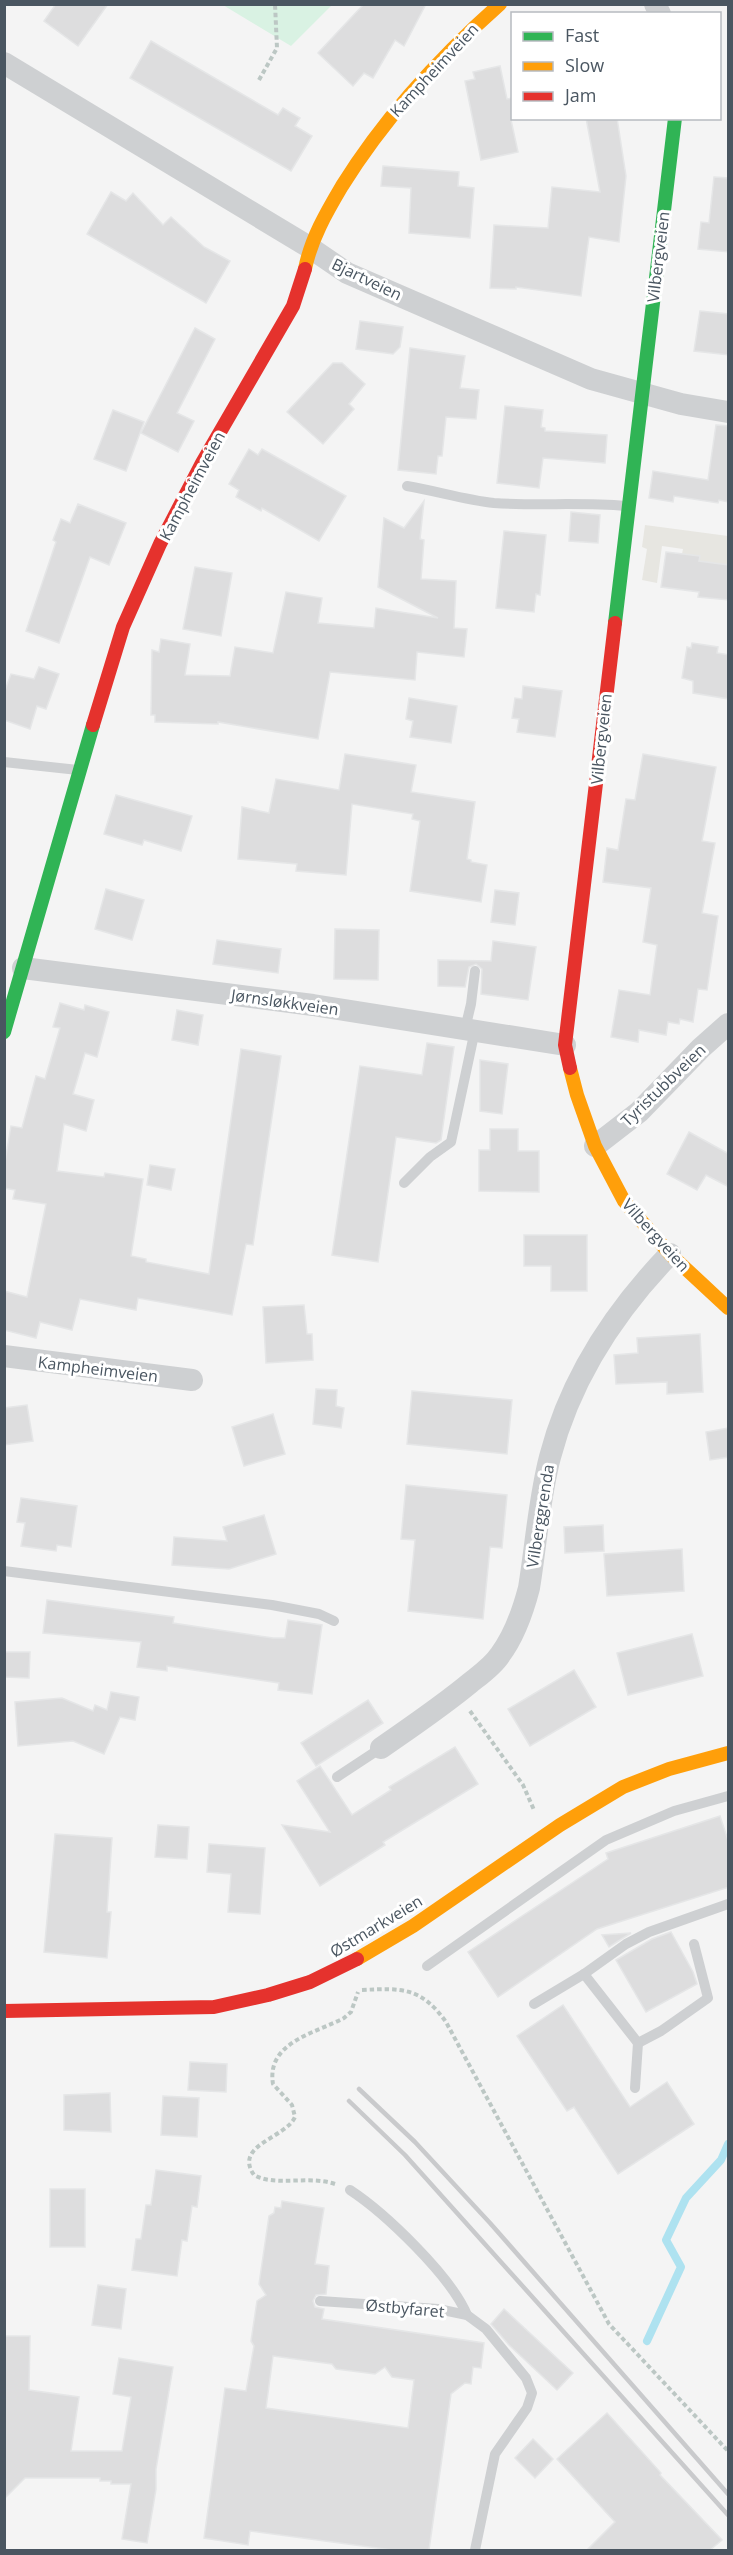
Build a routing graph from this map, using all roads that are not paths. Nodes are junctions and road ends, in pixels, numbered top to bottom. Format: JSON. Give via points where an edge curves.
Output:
{"nodes":[{"id":1,"x":500,"y":4,"type":"edge"},
{"id":2,"x":4,"y":63,"type":"edge"},
{"id":3,"x":675,"y":120,"type":"edge"},
{"id":4,"x":309,"y":247,"type":"junction"},
{"id":5,"x":641,"y":395,"type":"junction"},
{"id":6,"x":729,"y":412,"type":"edge"},
{"id":7,"x":407,"y":486,"type":"dead end"},
{"id":8,"x":628,"y":506,"type":"junction"},
{"id":9,"x":4,"y":762,"type":"edge"},
{"id":10,"x":81,"y":770,"type":"junction"},
{"id":11,"x":18,"y":967,"type":"junction"},
{"id":12,"x":475,"y":971,"type":"dead end"},
{"id":13,"x":729,"y":1024,"type":"edge"},
{"id":14,"x":470,"y":1029,"type":"junction"},
{"id":15,"x":4,"y":1032,"type":"edge"},
{"id":16,"x":565,"y":1045,"type":"junction"},
{"id":17,"x":595,"y":1146,"type":"junction"},
{"id":18,"x":404,"y":1183,"type":"dead end"},
{"id":19,"x":670,"y":1254,"type":"junction"},
{"id":20,"x":729,"y":1308,"type":"edge"},
{"id":21,"x":4,"y":1356,"type":"edge"},
{"id":22,"x":192,"y":1380,"type":"dead end"},
{"id":23,"x":4,"y":1571,"type":"edge"},
{"id":24,"x":334,"y":1621,"type":"dead end"},
{"id":25,"x":381,"y":1748,"type":"joint"},
{"id":26,"x":729,"y":1753,"type":"edge"},
{"id":27,"x":337,"y":1777,"type":"dead end"},
{"id":28,"x":729,"y":1796,"type":"edge"},
{"id":29,"x":729,"y":1904,"type":"edge"},
{"id":30,"x":694,"y":1944,"type":"dead end"},
{"id":31,"x":427,"y":1966,"type":"dead end"},
{"id":32,"x":584,"y":1974,"type":"junction"},
{"id":33,"x":534,"y":2004,"type":"dead end"},
{"id":34,"x":4,"y":2011,"type":"edge"},
{"id":35,"x":638,"y":2043,"type":"junction"},
{"id":36,"x":636,"y":2088,"type":"dead end"},
{"id":37,"x":350,"y":2190,"type":"road end"},
{"id":38,"x":320,"y":2301,"type":"dead end"},
{"id":39,"x":467,"y":2315,"type":"junction"},
{"id":40,"x":475,"y":2550,"type":"edge"}],
"edges":[{"from":1,"to":4,"type":"street","name":"Kampheimveien","via":[[440,60],[397,108],[369,144]]},
{"from":2,"to":4,"type":"street","name":"Bjartveien"},
{"from":3,"to":5,"type":"street","name":"Vilbergveien"},
{"from":4,"to":5,"type":"street","name":"Bjartveien","via":[[347,273],[591,379]]},
{"from":4,"to":10,"type":"street","name":"Kampheimveien","via":[[304,281],[295,304],[199,470],[130,611]]},
{"from":5,"to":6,"type":"street","name":"Bjartveien"},
{"from":5,"to":8,"type":"street","name":"Vilbergveien"},
{"from":7,"to":8,"type":"lane","via":[[473,501]]},
{"from":8,"to":16,"type":"street","name":"Vilbergveien"},
{"from":9,"to":10,"type":"lane"},
{"from":10,"to":11,"type":"street","name":"Kampheimveien"},
{"from":11,"to":14,"type":"street","name":"Jørnsløkkveien"},
{"from":11,"to":15,"type":"street","name":"Kampheimveien"},
{"from":12,"to":14,"type":"lane"},
{"from":13,"to":17,"type":"street","name":"Tyristubbveien","via":[[639,1112]]},
{"from":14,"to":16,"type":"street","name":"Jørnsløkkveien"},
{"from":14,"to":18,"type":"lane","via":[[451,1142]]},
{"from":16,"to":17,"type":"street","name":"Vilbergveien"},
{"from":17,"to":19,"type":"street","name":"Vilbergveien","via":[[624,1201]]},
{"from":19,"to":20,"type":"street","name":"Vilbergveien"},
{"from":19,"to":25,"type":"street","name":"Vilberggrenda","via":[[635,1293],[573,1388],[549,1459],[524,1607],[510,1638],[499,1656],[458,1693]]},
{"from":21,"to":22,"type":"street","name":"Kampheimveien"},
{"from":23,"to":24,"type":"lane","via":[[272,1605],[319,1614]]},
{"from":25,"to":27,"type":"lane"},
{"from":26,"to":34,"type":"street","name":"Østmarkveien","via":[[638,1781],[594,1804],[413,1926],[354,1961],[300,1985],[214,2007]]},
{"from":28,"to":31,"type":"lane","via":[[675,1811],[606,1840]]},
{"from":29,"to":32,"type":"lane","via":[[649,1932]]},
{"from":30,"to":35,"type":"lane","via":[[708,1998]]},
{"from":32,"to":33,"type":"lane"},
{"from":32,"to":35,"type":"lane"},
{"from":35,"to":36,"type":"lane"},
{"from":37,"to":39,"type":"lane","via":[[382,2215],[445,2278]]},
{"from":38,"to":39,"type":"lane","name":"Østbyfaret","via":[[438,2309]]},
{"from":39,"to":40,"type":"lane","name":"Østbyfaret","via":[[493,2337],[526,2378],[532,2393],[527,2408],[495,2454]]}]}
